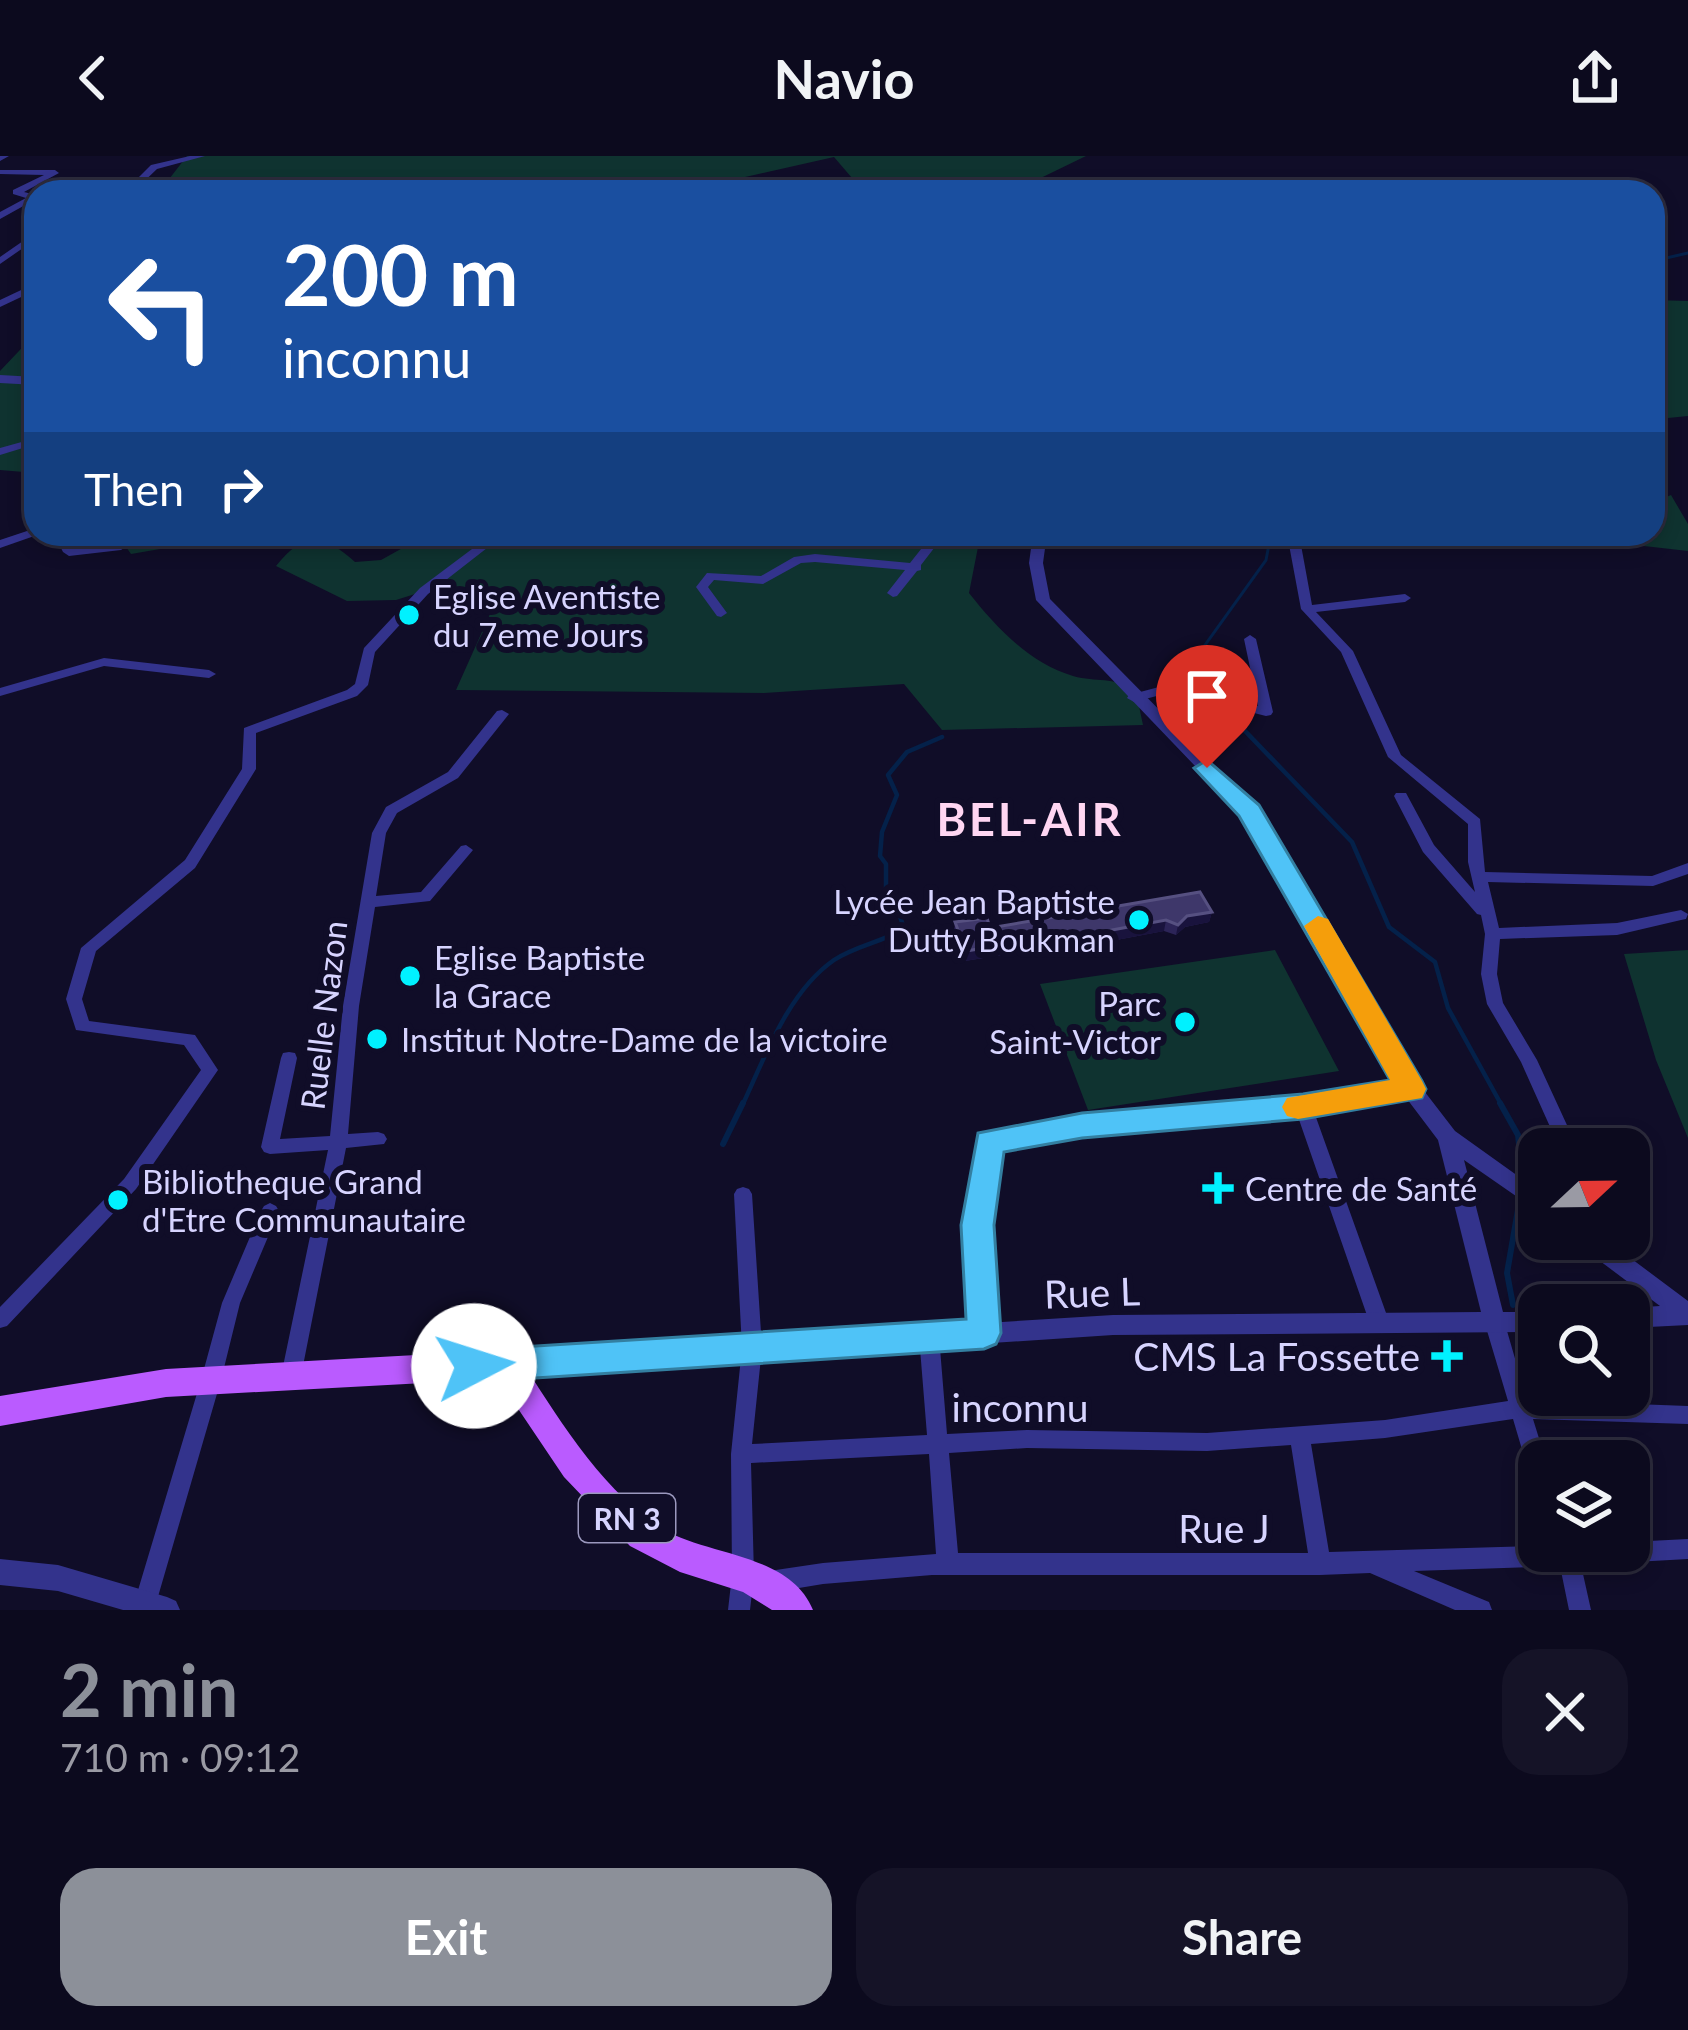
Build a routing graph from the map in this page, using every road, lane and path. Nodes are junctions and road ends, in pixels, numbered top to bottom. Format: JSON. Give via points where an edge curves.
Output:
{"nodes":[{"id":1,"x":201,"y":156,"type":"edge"},
{"id":2,"x":0,"y":172,"type":"edge"},
{"id":3,"x":40,"y":180,"type":"edge"},
{"id":4,"x":140,"y":180,"type":"edge"},
{"id":5,"x":66,"y":546,"type":"edge"},
{"id":6,"x":121,"y":546,"type":"dead end"},
{"id":7,"x":484,"y":546,"type":"edge"},
{"id":8,"x":931,"y":546,"type":"edge"},
{"id":9,"x":1038,"y":546,"type":"edge"},
{"id":10,"x":1295,"y":546,"type":"edge"},
{"id":11,"x":917,"y":567,"type":"junction"},
{"id":12,"x":893,"y":593,"type":"dead end"},
{"id":13,"x":1405,"y":598,"type":"dead end"},
{"id":14,"x":1307,"y":610,"type":"junction"},
{"id":15,"x":721,"y":614,"type":"dead end"},
{"id":16,"x":1250,"y":639,"type":"dead end"},
{"id":17,"x":209,"y":674,"type":"dead end"},
{"id":18,"x":0,"y":692,"type":"edge"},
{"id":19,"x":1134,"y":698,"type":"junction"},
{"id":20,"x":502,"y":714,"type":"dead end"},
{"id":21,"x":1401,"y":796,"type":"dead end"},
{"id":22,"x":466,"y":850,"type":"dead end"},
{"id":23,"x":1688,"y":868,"type":"edge"},
{"id":24,"x":1478,"y":877,"type":"junction"},
{"id":25,"x":368,"y":902,"type":"junction"},
{"id":26,"x":1484,"y":912,"type":"junction"},
{"id":27,"x":1681,"y":916,"type":"dead end"},
{"id":28,"x":1492,"y":934,"type":"junction"},
{"id":29,"x":289,"y":1058,"type":"dead end"},
{"id":30,"x":1411,"y":1089,"type":"junction"},
{"id":31,"x":1303,"y":1106,"type":"junction"},
{"id":32,"x":1560,"y":1128,"type":"edge"},
{"id":33,"x":1448,"y":1137,"type":"junction"},
{"id":34,"x":378,"y":1139,"type":"dead end"},
{"id":35,"x":338,"y":1144,"type":"junction"},
{"id":36,"x":1518,"y":1187,"type":"edge"},
{"id":37,"x":742,"y":1194,"type":"dead end"},
{"id":38,"x":270,"y":1211,"type":"dead end"},
{"id":39,"x":1616,"y":1260,"type":"edge"},
{"id":40,"x":1688,"y":1314,"type":"edge"},
{"id":41,"x":1650,"y":1317,"type":"edge"},
{"id":42,"x":0,"y":1320,"type":"edge"},
{"id":43,"x":1518,"y":1323,"type":"edge"},
{"id":44,"x":1381,"y":1324,"type":"junction"},
{"id":45,"x":1495,"y":1324,"type":"junction"},
{"id":46,"x":984,"y":1333,"type":"junction"},
{"id":47,"x":929,"y":1336,"type":"junction"},
{"id":48,"x":752,"y":1348,"type":"junction"},
{"id":49,"x":506,"y":1364,"type":"junction"},
{"id":50,"x":291,"y":1376,"type":"junction"},
{"id":51,"x":211,"y":1380,"type":"junction"},
{"id":52,"x":1516,"y":1409,"type":"junction"},
{"id":53,"x":0,"y":1411,"type":"edge"},
{"id":54,"x":1688,"y":1415,"type":"edge"},
{"id":55,"x":1300,"y":1435,"type":"junction"},
{"id":56,"x":1527,"y":1440,"type":"edge"},
{"id":57,"x":942,"y":1442,"type":"junction"},
{"id":58,"x":741,"y":1454,"type":"junction"},
{"id":59,"x":1688,"y":1549,"type":"edge"},
{"id":60,"x":1650,"y":1550,"type":"edge"},
{"id":61,"x":1518,"y":1556,"type":"edge"},
{"id":62,"x":948,"y":1564,"type":"junction"},
{"id":63,"x":1320,"y":1564,"type":"junction"},
{"id":64,"x":1370,"y":1564,"type":"junction"},
{"id":65,"x":0,"y":1572,"type":"edge"},
{"id":66,"x":1572,"y":1572,"type":"edge"},
{"id":67,"x":753,"y":1580,"type":"junction"},
{"id":68,"x":153,"y":1607,"type":"edge"},
{"id":69,"x":739,"y":1610,"type":"edge"},
{"id":70,"x":796,"y":1610,"type":"edge"},
{"id":71,"x":1480,"y":1610,"type":"edge"},
{"id":72,"x":1580,"y":1610,"type":"edge"}],
"edges":[{"from":1,"to":4,"type":"street","via":[[154,167]]},
{"from":2,"to":3,"type":"street","via":[[56,172]]},
{"from":5,"to":6,"type":"street"},
{"from":7,"to":42,"type":"street","via":[[424,591],[369,651],[352,693],[249,731],[249,769],[190,864],[89,949],[75,982],[82,1026],[189,1040],[210,1070],[130,1184]]},
{"from":8,"to":11,"type":"street"},
{"from":9,"to":19,"type":"street","via":[[1043,600]]},
{"from":10,"to":14,"type":"street"},
{"from":11,"to":12,"type":"street"},
{"from":11,"to":15,"type":"street","via":[[814,558],[763,580],[711,576],[702,587]]},
{"from":13,"to":14,"type":"street"},
{"from":14,"to":24,"type":"street","via":[[1347,651],[1396,757],[1475,822]]},
{"from":16,"to":19,"type":"street","via":[[1266,712],[1227,702],[1197,680]]},
{"from":17,"to":18,"type":"street","via":[[104,662]]},
{"from":19,"to":30,"type":"street","via":[[1250,811]]},
{"from":20,"to":25,"type":"street","name":"Ruelle Nazon","via":[[453,775],[391,811]]},
{"from":21,"to":26,"type":"street","via":[[1428,848]]},
{"from":22,"to":25,"type":"street","via":[[425,897]]},
{"from":23,"to":24,"type":"street","via":[[1652,880]]},
{"from":24,"to":26,"type":"street"},
{"from":25,"to":35,"type":"street","name":"Ruelle Nazon"},
{"from":26,"to":28,"type":"street"},
{"from":27,"to":28,"type":"street","via":[[1618,929]]},
{"from":28,"to":32,"type":"street","via":[[1495,1004]]},
{"from":29,"to":35,"type":"street","via":[[270,1147]]},
{"from":30,"to":31,"type":"street"},
{"from":30,"to":33,"type":"street"},
{"from":31,"to":44,"type":"street"},
{"from":31,"to":46,"type":"street","via":[[1082,1125],[989,1142],[977,1225]]},
{"from":33,"to":36,"type":"street"},
{"from":33,"to":45,"type":"street"},
{"from":34,"to":35,"type":"street"},
{"from":35,"to":50,"type":"street","name":"Ruelle Nazon"},
{"from":37,"to":48,"type":"street"},
{"from":38,"to":51,"type":"street","via":[[231,1303]]},
{"from":39,"to":40,"type":"street"},
{"from":40,"to":41,"type":"street"},
{"from":43,"to":45,"type":"street","name":"Rue L"},
{"from":44,"to":45,"type":"street","name":"Rue L"},
{"from":44,"to":46,"type":"street","name":"Rue L"},
{"from":45,"to":52,"type":"street"},
{"from":46,"to":47,"type":"street","name":"Rue L"},
{"from":47,"to":48,"type":"street","name":"Rue L"},
{"from":47,"to":57,"type":"street"},
{"from":48,"to":49,"type":"street","name":"Rue L"},
{"from":48,"to":58,"type":"street"},
{"from":49,"to":50,"type":"main road"},
{"from":49,"to":67,"type":"main road","number":"RN 3","via":[[602,1495],[659,1546]]},
{"from":50,"to":51,"type":"main road"},
{"from":51,"to":53,"type":"main road"},
{"from":51,"to":68,"type":"street"},
{"from":52,"to":54,"type":"street","name":"inconnu"},
{"from":52,"to":55,"type":"street","name":"inconnu"},
{"from":52,"to":56,"type":"street"},
{"from":55,"to":57,"type":"street","name":"inconnu","via":[[1148,1444]]},
{"from":55,"to":63,"type":"street"},
{"from":57,"to":58,"type":"street","name":"inconnu"},
{"from":57,"to":62,"type":"street"},
{"from":58,"to":67,"type":"street"},
{"from":59,"to":60,"type":"street","name":"Rue J"},
{"from":61,"to":64,"type":"street","name":"Rue J"},
{"from":62,"to":63,"type":"street","name":"Rue J"},
{"from":62,"to":67,"type":"street","name":"Rue J"},
{"from":63,"to":64,"type":"street","name":"Rue J"},
{"from":64,"to":71,"type":"street"},
{"from":65,"to":68,"type":"street","via":[[58,1578]]},
{"from":66,"to":72,"type":"street"},
{"from":67,"to":69,"type":"street"},
{"from":67,"to":70,"type":"main road","number":"RN 3"}]}
